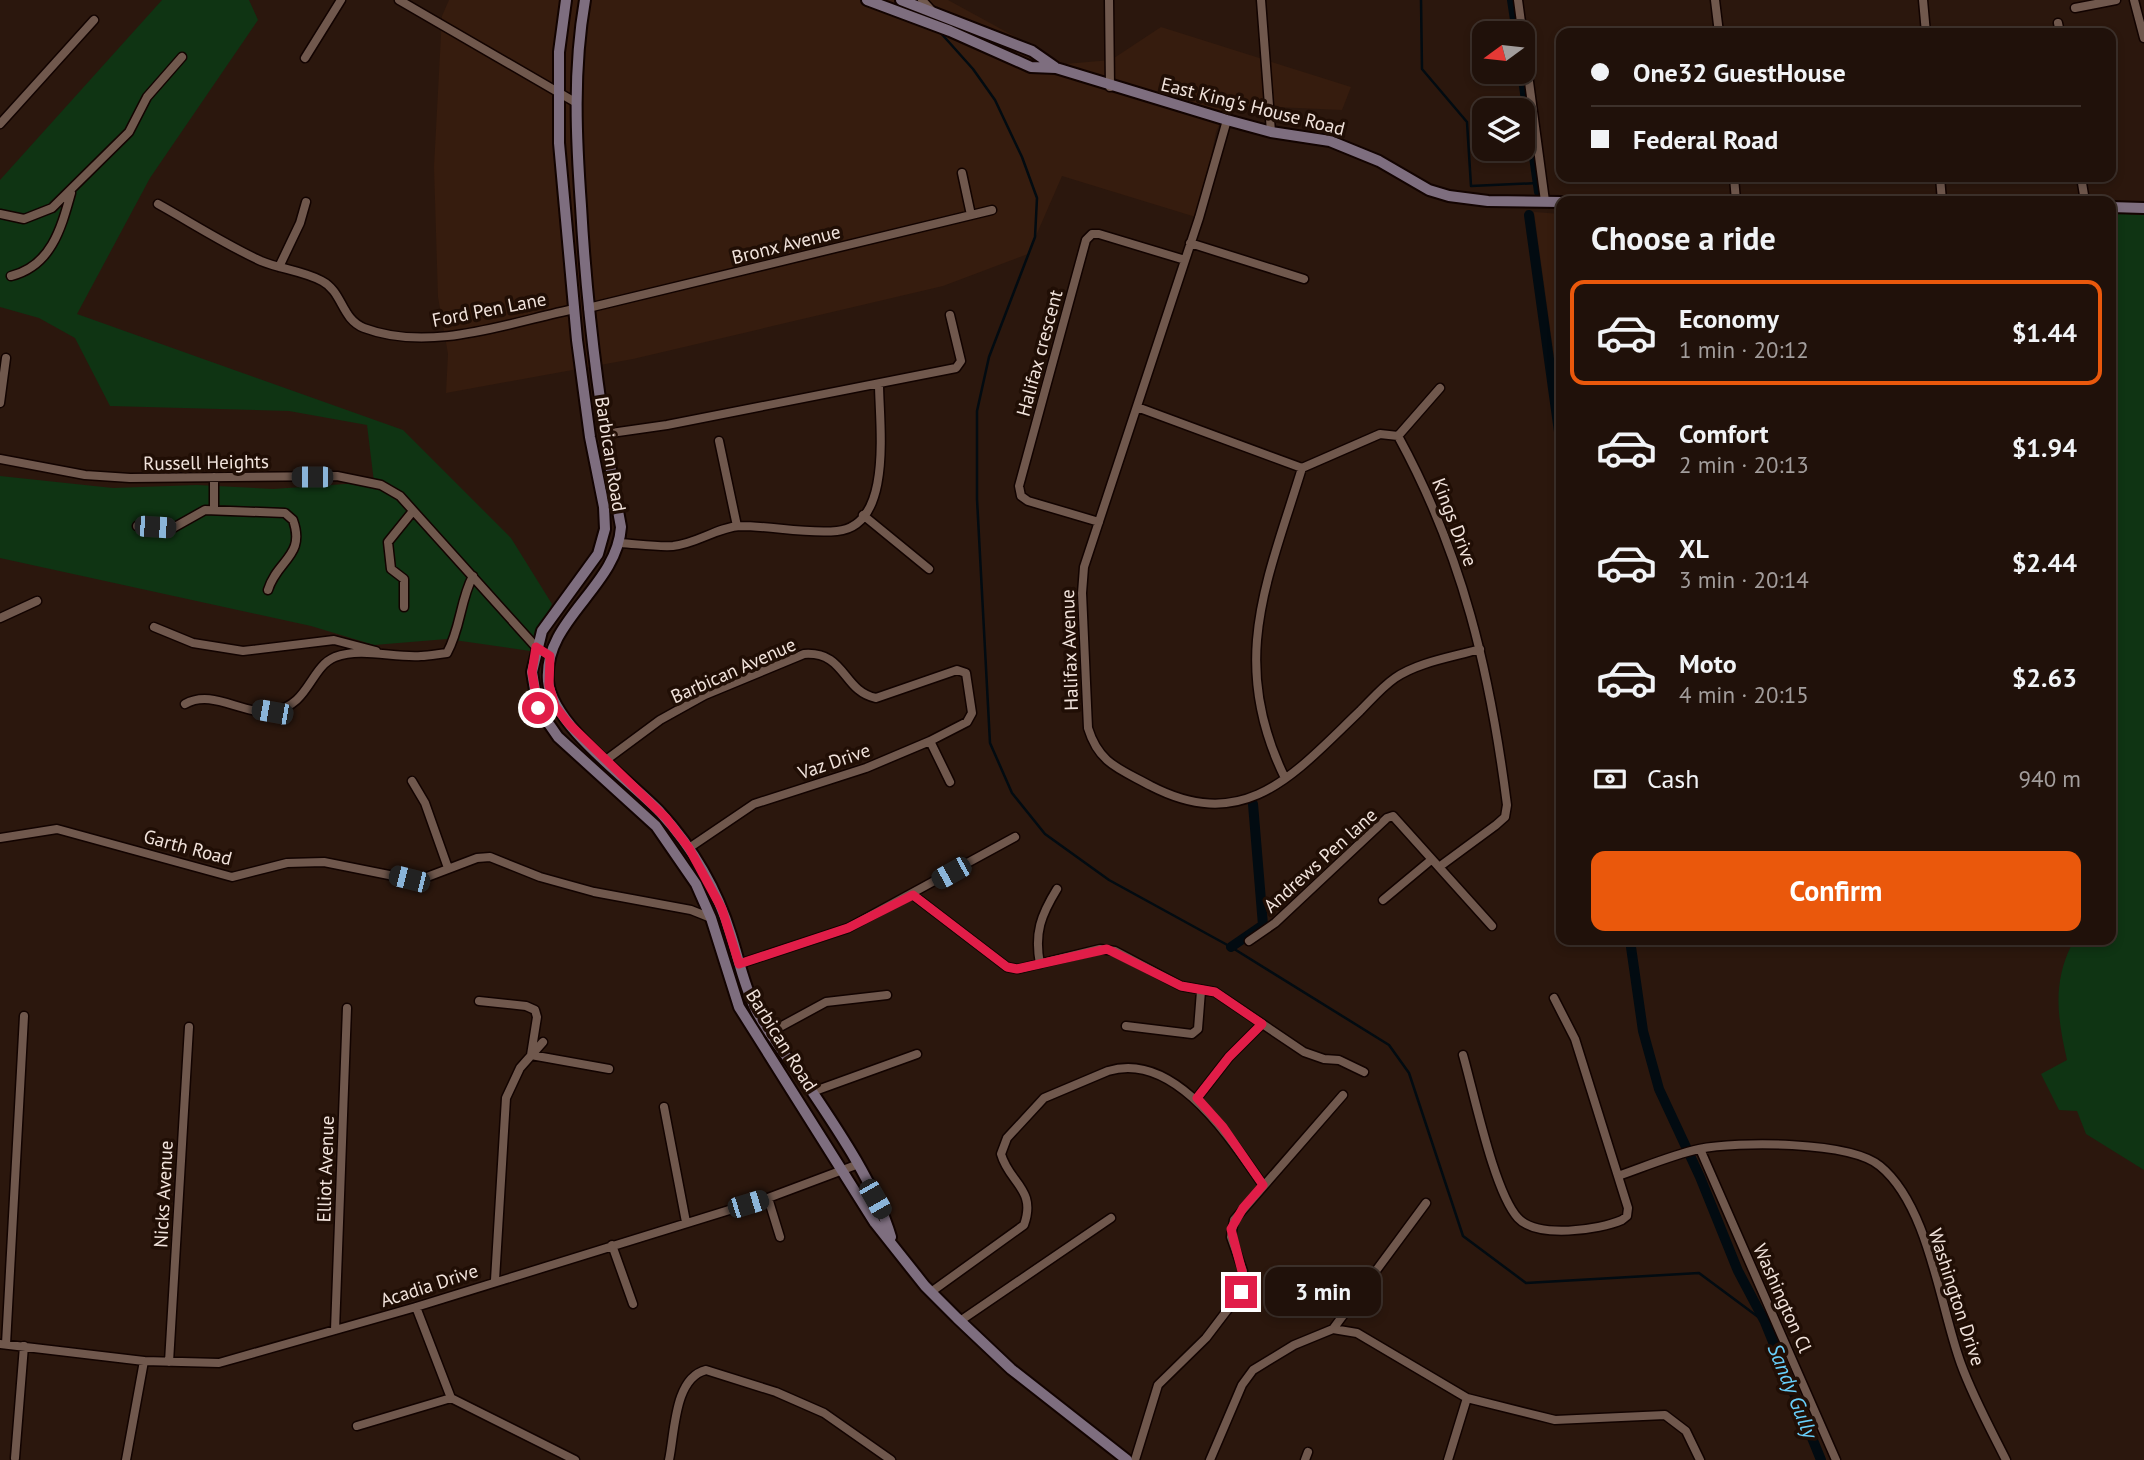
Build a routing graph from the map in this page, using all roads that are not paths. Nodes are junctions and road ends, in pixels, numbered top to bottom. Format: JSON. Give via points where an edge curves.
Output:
{"nodes":[{"id":1,"x":341,"y":0,"type":"edge"},
{"id":2,"x":399,"y":0,"type":"edge"},
{"id":3,"x":566,"y":0,"type":"edge"},
{"id":4,"x":584,"y":0,"type":"edge"},
{"id":5,"x":867,"y":0,"type":"edge"},
{"id":6,"x":901,"y":0,"type":"edge"},
{"id":7,"x":1109,"y":0,"type":"edge"},
{"id":8,"x":1261,"y":0,"type":"edge"},
{"id":9,"x":1518,"y":0,"type":"edge"},
{"id":10,"x":1715,"y":0,"type":"edge"},
{"id":11,"x":1923,"y":0,"type":"edge"},
{"id":12,"x":2116,"y":0,"type":"edge"},
{"id":13,"x":2134,"y":0,"type":"edge"},
{"id":14,"x":927,"y":7,"type":"edge"},
{"id":15,"x":2076,"y":8,"type":"dead end"},
{"id":16,"x":94,"y":20,"type":"dead end"},
{"id":17,"x":2058,"y":23,"type":"dead end"},
{"id":18,"x":1718,"y":28,"type":"edge"},
{"id":19,"x":1926,"y":28,"type":"edge"},
{"id":20,"x":2059,"y":28,"type":"edge"},
{"id":21,"x":2144,"y":38,"type":"edge"},
{"id":22,"x":182,"y":57,"type":"dead end"},
{"id":23,"x":305,"y":58,"type":"dead end"},
{"id":24,"x":1056,"y":68,"type":"junction"},
{"id":25,"x":1110,"y":87,"type":"junction"},
{"id":26,"x":558,"y":91,"type":"junction"},
{"id":27,"x":575,"y":103,"type":"junction"},
{"id":28,"x":1227,"y":120,"type":"junction"},
{"id":29,"x":0,"y":124,"type":"edge"},
{"id":30,"x":1271,"y":132,"type":"junction"},
{"id":31,"x":962,"y":173,"type":"dead end"},
{"id":32,"x":72,"y":190,"type":"junction"},
{"id":33,"x":1545,"y":201,"type":"junction"},
{"id":34,"x":306,"y":202,"type":"dead end"},
{"id":35,"x":1556,"y":202,"type":"edge"},
{"id":36,"x":158,"y":204,"type":"dead end"},
{"id":37,"x":2116,"y":206,"type":"edge"},
{"id":38,"x":2144,"y":208,"type":"edge"},
{"id":39,"x":992,"y":210,"type":"dead end"},
{"id":40,"x":0,"y":214,"type":"edge"},
{"id":41,"x":971,"y":215,"type":"junction"},
{"id":42,"x":1190,"y":243,"type":"junction"},
{"id":43,"x":1185,"y":260,"type":"junction"},
{"id":44,"x":279,"y":267,"type":"junction"},
{"id":45,"x":11,"y":276,"type":"dead end"},
{"id":46,"x":1304,"y":279,"type":"dead end"},
{"id":47,"x":588,"y":308,"type":"junction"},
{"id":48,"x":574,"y":309,"type":"junction"},
{"id":49,"x":950,"y":315,"type":"dead end"},
{"id":50,"x":6,"y":358,"type":"dead end"},
{"id":51,"x":879,"y":384,"type":"junction"},
{"id":52,"x":1440,"y":388,"type":"dead end"},
{"id":53,"x":0,"y":403,"type":"edge"},
{"id":54,"x":1138,"y":407,"type":"junction"},
{"id":55,"x":604,"y":434,"type":"junction"},
{"id":56,"x":1398,"y":436,"type":"junction"},
{"id":57,"x":719,"y":441,"type":"dead end"},
{"id":58,"x":0,"y":459,"type":"edge"},
{"id":59,"x":1302,"y":468,"type":"junction"},
{"id":60,"x":214,"y":477,"type":"junction"},
{"id":61,"x":214,"y":510,"type":"junction"},
{"id":62,"x":413,"y":510,"type":"junction"},
{"id":63,"x":863,"y":515,"type":"junction"},
{"id":64,"x":1099,"y":522,"type":"junction"},
{"id":65,"x":138,"y":526,"type":"dead end"},
{"id":66,"x":737,"y":526,"type":"junction"},
{"id":67,"x":620,"y":542,"type":"junction"},
{"id":68,"x":929,"y":569,"type":"dead end"},
{"id":69,"x":473,"y":576,"type":"junction"},
{"id":70,"x":268,"y":590,"type":"dead end"},
{"id":71,"x":37,"y":601,"type":"dead end"},
{"id":72,"x":404,"y":607,"type":"dead end"},
{"id":73,"x":0,"y":618,"type":"edge"},
{"id":74,"x":154,"y":627,"type":"dead end"},
{"id":75,"x":536,"y":647,"type":"junction"},
{"id":76,"x":1480,"y":649,"type":"junction"},
{"id":77,"x":387,"y":653,"type":"junction"},
{"id":78,"x":550,"y":656,"type":"junction"},
{"id":79,"x":970,"y":695,"type":"joint"},
{"id":80,"x":185,"y":704,"type":"dead end"},
{"id":81,"x":930,"y":741,"type":"junction"},
{"id":82,"x":606,"y":760,"type":"junction"},
{"id":83,"x":1285,"y":778,"type":"junction"},
{"id":84,"x":412,"y":781,"type":"dead end"},
{"id":85,"x":950,"y":782,"type":"dead end"},
{"id":86,"x":1015,"y":836,"type":"dead end"},
{"id":87,"x":0,"y":838,"type":"edge"},
{"id":88,"x":689,"y":848,"type":"junction"},
{"id":89,"x":1431,"y":860,"type":"junction"},
{"id":90,"x":1438,"y":867,"type":"junction"},
{"id":91,"x":448,"y":869,"type":"junction"},
{"id":92,"x":1057,"y":890,"type":"dead end"},
{"id":93,"x":913,"y":895,"type":"junction"},
{"id":94,"x":1383,"y":900,"type":"dead end"},
{"id":95,"x":711,"y":918,"type":"junction"},
{"id":96,"x":1492,"y":926,"type":"dead end"},
{"id":97,"x":1249,"y":941,"type":"dead end"},
{"id":98,"x":739,"y":964,"type":"junction"},
{"id":99,"x":1040,"y":964,"type":"junction"},
{"id":100,"x":1200,"y":991,"type":"junction"},
{"id":101,"x":887,"y":995,"type":"dead end"},
{"id":102,"x":1554,"y":998,"type":"dead end"},
{"id":103,"x":479,"y":1002,"type":"dead end"},
{"id":104,"x":347,"y":1008,"type":"dead end"},
{"id":105,"x":24,"y":1016,"type":"dead end"},
{"id":106,"x":1262,"y":1024,"type":"junction"},
{"id":107,"x":1126,"y":1026,"type":"dead end"},
{"id":108,"x":189,"y":1027,"type":"dead end"},
{"id":109,"x":769,"y":1033,"type":"junction"},
{"id":110,"x":543,"y":1042,"type":"dead end"},
{"id":111,"x":917,"y":1054,"type":"dead end"},
{"id":112,"x":531,"y":1055,"type":"junction"},
{"id":113,"x":1463,"y":1055,"type":"dead end"},
{"id":114,"x":609,"y":1069,"type":"dead end"},
{"id":115,"x":1364,"y":1072,"type":"dead end"},
{"id":116,"x":812,"y":1092,"type":"junction"},
{"id":117,"x":1343,"y":1095,"type":"dead end"},
{"id":118,"x":1197,"y":1098,"type":"junction"},
{"id":119,"x":663,"y":1107,"type":"dead end"},
{"id":120,"x":1700,"y":1149,"type":"junction"},
{"id":121,"x":856,"y":1165,"type":"junction"},
{"id":122,"x":844,"y":1170,"type":"junction"},
{"id":123,"x":1618,"y":1176,"type":"junction"},
{"id":124,"x":1263,"y":1185,"type":"junction"},
{"id":125,"x":768,"y":1198,"type":"junction"},
{"id":126,"x":1426,"y":1203,"type":"dead end"},
{"id":127,"x":1111,"y":1218,"type":"dead end"},
{"id":128,"x":687,"y":1223,"type":"junction"},
{"id":129,"x":779,"y":1237,"type":"dead end"},
{"id":130,"x":892,"y":1240,"type":"junction"},
{"id":131,"x":612,"y":1245,"type":"junction"},
{"id":132,"x":495,"y":1280,"type":"junction"},
{"id":133,"x":931,"y":1292,"type":"junction"},
{"id":134,"x":633,"y":1304,"type":"dead end"},
{"id":135,"x":416,"y":1307,"type":"junction"},
{"id":136,"x":960,"y":1321,"type":"junction"},
{"id":137,"x":1333,"y":1329,"type":"junction"},
{"id":138,"x":335,"y":1330,"type":"junction"},
{"id":139,"x":3,"y":1344,"type":"edge"},
{"id":140,"x":24,"y":1346,"type":"junction"},
{"id":141,"x":144,"y":1361,"type":"junction"},
{"id":142,"x":169,"y":1362,"type":"junction"},
{"id":143,"x":450,"y":1398,"type":"junction"},
{"id":144,"x":1467,"y":1398,"type":"junction"},
{"id":145,"x":357,"y":1426,"type":"dead end"},
{"id":146,"x":551,"y":1448,"type":"junction"},
{"id":147,"x":15,"y":1458,"type":"dead end"},
{"id":148,"x":126,"y":1460,"type":"edge"},
{"id":149,"x":548,"y":1460,"type":"edge"},
{"id":150,"x":576,"y":1460,"type":"edge"},
{"id":151,"x":669,"y":1460,"type":"edge"},
{"id":152,"x":891,"y":1460,"type":"edge"},
{"id":153,"x":1127,"y":1460,"type":"edge"},
{"id":154,"x":1135,"y":1460,"type":"edge"},
{"id":155,"x":1210,"y":1460,"type":"edge"},
{"id":156,"x":1448,"y":1460,"type":"edge"},
{"id":157,"x":1700,"y":1460,"type":"edge"},
{"id":158,"x":1836,"y":1460,"type":"edge"},
{"id":159,"x":2006,"y":1460,"type":"edge"}],
"edges":[{"from":1,"to":23,"type":"street"},
{"from":2,"to":26,"type":"street"},
{"from":3,"to":26,"type":"main road","name":"Barbican Road"},
{"from":4,"to":27,"type":"main road","name":"Barbican Road"},
{"from":5,"to":24,"type":"main road","name":"East King's House Road","via":[[1031,67]]},
{"from":6,"to":14,"type":"main road","name":"East King's House Road"},
{"from":7,"to":25,"type":"street"},
{"from":8,"to":30,"type":"street"},
{"from":9,"to":33,"type":"street"},
{"from":10,"to":18,"type":"street"},
{"from":11,"to":19,"type":"street"},
{"from":12,"to":15,"type":"street"},
{"from":13,"to":21,"type":"street"},
{"from":14,"to":24,"type":"main road","name":"East King's House Road","via":[[1032,51]]},
{"from":16,"to":29,"type":"street"},
{"from":17,"to":20,"type":"street"},
{"from":22,"to":32,"type":"street","via":[[148,97],[128,132]]},
{"from":24,"to":25,"type":"main road","name":"East King's House Road"},
{"from":25,"to":28,"type":"main road","name":"East King's House Road"},
{"from":26,"to":27,"type":"street"},
{"from":26,"to":48,"type":"main road","name":"Barbican Road"},
{"from":27,"to":47,"type":"main road","name":"Barbican Road"},
{"from":28,"to":30,"type":"main road","name":"East King's House Road"},
{"from":28,"to":42,"type":"street","name":"Halifax Avenue"},
{"from":30,"to":33,"type":"main road","name":"East King's House Road","via":[[1330,141],[1379,161],[1429,190],[1489,201]]},
{"from":31,"to":41,"type":"street"},
{"from":32,"to":40,"type":"street","via":[[36,217]]},
{"from":32,"to":45,"type":"street","via":[[62,227],[44,259]]},
{"from":33,"to":35,"type":"main road","name":"East King's House Road"},
{"from":34,"to":44,"type":"street"},
{"from":36,"to":44,"type":"street","name":"Ford Pen Lane"},
{"from":37,"to":38,"type":"main road"},
{"from":39,"to":41,"type":"street","name":"Bronx Avenue"},
{"from":41,"to":47,"type":"street","name":"Bronx Avenue"},
{"from":42,"to":43,"type":"street","name":"Halifax Avenue"},
{"from":42,"to":46,"type":"street"},
{"from":43,"to":54,"type":"street","name":"Halifax Avenue"},
{"from":43,"to":64,"type":"street","name":"Halifax crescent","via":[[1099,234],[1086,240],[1019,486],[1028,501]]},
{"from":44,"to":48,"type":"street","name":"Ford Pen Lane","via":[[323,281],[335,291],[349,319],[363,327],[401,336],[438,338]]},
{"from":47,"to":55,"type":"main road","name":"Barbican Road"},
{"from":48,"to":75,"type":"main road","name":"Barbican Road","via":[[605,530],[598,554],[552,613]]},
{"from":49,"to":51,"type":"street","via":[[961,361],[956,368]]},
{"from":50,"to":53,"type":"street"},
{"from":51,"to":55,"type":"street"},
{"from":51,"to":63,"type":"street","via":[[880,478],[875,498]]},
{"from":52,"to":56,"type":"street"},
{"from":54,"to":59,"type":"street"},
{"from":54,"to":64,"type":"street","name":"Halifax Avenue"},
{"from":55,"to":67,"type":"main road","name":"Barbican Road"},
{"from":56,"to":59,"type":"street","via":[[1380,434]]},
{"from":56,"to":76,"type":"street","name":"Kings Drive","via":[[1423,481],[1447,541]]},
{"from":57,"to":66,"type":"street"},
{"from":58,"to":60,"type":"street","name":"Russell Heights","via":[[85,475]]},
{"from":59,"to":83,"type":"street","via":[[1256,633],[1259,709]]},
{"from":60,"to":61,"type":"street"},
{"from":60,"to":62,"type":"street","name":"Russell Heights","via":[[337,476],[381,485]]},
{"from":61,"to":65,"type":"street","via":[[199,512],[173,528]]},
{"from":61,"to":70,"type":"street","via":[[278,511],[293,520],[297,545],[274,573]]},
{"from":62,"to":69,"type":"street","name":"Russell Heights"},
{"from":62,"to":72,"type":"street","via":[[388,542],[391,569],[404,579]]},
{"from":63,"to":66,"type":"street","via":[[841,531]]},
{"from":63,"to":68,"type":"street"},
{"from":64,"to":83,"type":"street","name":"Halifax Avenue","via":[[1084,567],[1082,593],[1088,727],[1093,745],[1109,764],[1174,798],[1203,803],[1224,806],[1247,800]]},
{"from":66,"to":67,"type":"street","via":[[673,546]]},
{"from":67,"to":78,"type":"main road","name":"Barbican Road"},
{"from":69,"to":75,"type":"street","name":"Russell Heights"},
{"from":69,"to":77,"type":"street","via":[[465,591],[456,638],[447,653],[419,657]]},
{"from":71,"to":73,"type":"street"},
{"from":74,"to":77,"type":"street","via":[[193,643],[243,651],[334,640]]},
{"from":75,"to":78,"type":"street","name":"Russell Heights"},
{"from":75,"to":95,"type":"main road","name":"Barbican Road","via":[[533,688],[546,722],[656,826],[696,884]]},
{"from":76,"to":83,"type":"street","name":"Halifax Avenue","via":[[1394,678]]},
{"from":76,"to":90,"type":"street","name":"Kings Drive","via":[[1496,722],[1505,817]]},
{"from":77,"to":80,"type":"street","via":[[334,658],[324,665],[305,695],[272,712],[202,697]]},
{"from":78,"to":82,"type":"main road","name":"Barbican Road","via":[[549,685],[555,706]]},
{"from":79,"to":81,"type":"street","name":"Vaz Drive","via":[[972,713],[967,722]]},
{"from":79,"to":82,"type":"street","name":"Barbican Avenue","via":[[966,673],[959,669],[876,698],[866,695],[831,657],[804,654],[705,695],[660,720]]},
{"from":81,"to":85,"type":"street"},
{"from":81,"to":88,"type":"street","name":"Vaz Drive","via":[[866,768],[754,804]]},
{"from":82,"to":88,"type":"main road","name":"Barbican Road","via":[[666,818]]},
{"from":84,"to":91,"type":"street","via":[[425,803]]},
{"from":86,"to":93,"type":"street"},
{"from":87,"to":91,"type":"street","name":"Garth Road","via":[[57,830],[232,877],[287,863],[324,862],[409,879]]},
{"from":88,"to":98,"type":"main road","name":"Barbican Road","via":[[722,909]]},
{"from":89,"to":90,"type":"street","name":"Andrews Pen lane"},
{"from":89,"to":94,"type":"street"},
{"from":89,"to":97,"type":"street","name":"Andrews Pen lane","via":[[1399,820],[1387,818],[1275,923]]},
{"from":90,"to":96,"type":"street","name":"Andrews Pen lane"},
{"from":91,"to":95,"type":"street","name":"Garth Road","via":[[491,857],[540,877]]},
{"from":92,"to":99,"type":"street","via":[[1036,935]]},
{"from":93,"to":98,"type":"street","via":[[848,928]]},
{"from":93,"to":99,"type":"street","via":[[1007,967]]},
{"from":95,"to":122,"type":"main road","name":"Barbican Road","via":[[739,1007]]},
{"from":98,"to":109,"type":"main road","name":"Barbican Road"},
{"from":99,"to":100,"type":"street","via":[[1107,949]]},
{"from":100,"to":106,"type":"street","via":[[1215,992]]},
{"from":100,"to":107,"type":"street","via":[[1198,1029],[1192,1034]]},
{"from":101,"to":109,"type":"street","via":[[826,1002]]},
{"from":102,"to":123,"type":"street","via":[[1575,1040]]},
{"from":103,"to":112,"type":"street","via":[[535,1010]]},
{"from":104,"to":138,"type":"street","name":"Elliot Avenue"},
{"from":105,"to":139,"type":"street"},
{"from":106,"to":115,"type":"street","via":[[1304,1052]]},
{"from":106,"to":118,"type":"street"},
{"from":108,"to":142,"type":"street","name":"Nicks Avenue"},
{"from":109,"to":116,"type":"main road","name":"Barbican Road"},
{"from":110,"to":112,"type":"street"},
{"from":111,"to":116,"type":"street"},
{"from":112,"to":114,"type":"street"},
{"from":112,"to":132,"type":"street","via":[[506,1098]]},
{"from":113,"to":123,"type":"street","via":[[1504,1199],[1520,1221],[1541,1230],[1564,1231],[1617,1222],[1627,1216],[1628,1208]]},
{"from":116,"to":121,"type":"main road","name":"Barbican Road"},
{"from":117,"to":124,"type":"street"},
{"from":118,"to":124,"type":"street"},
{"from":118,"to":133,"type":"street","via":[[1143,1070],[1118,1068],[1044,1098],[1007,1138],[1001,1154],[1028,1203],[1024,1225]]},
{"from":119,"to":128,"type":"street"},
{"from":120,"to":123,"type":"street","name":"Washington Drive"},
{"from":120,"to":158,"type":"street","name":"Washington Cl"},
{"from":120,"to":159,"type":"street","name":"Washington Drive","via":[[1828,1147],[1861,1154],[1889,1174],[1934,1262],[1961,1363]]},
{"from":121,"to":122,"type":"street","name":"Acadia Drive"},
{"from":121,"to":130,"type":"main road","name":"Barbican Road","via":[[884,1213]]},
{"from":122,"to":125,"type":"street","name":"Acadia Drive"},
{"from":122,"to":130,"type":"main road","name":"Barbican Road","via":[[875,1223]]},
{"from":124,"to":154,"type":"street","via":[[1231,1229],[1244,1279],[1241,1292],[1206,1338],[1158,1384]]},
{"from":125,"to":128,"type":"street","name":"Acadia Drive"},
{"from":125,"to":129,"type":"street"},
{"from":126,"to":137,"type":"street"},
{"from":127,"to":136,"type":"street"},
{"from":128,"to":131,"type":"street","name":"Acadia Drive"},
{"from":130,"to":133,"type":"main road","name":"Barbican Road"},
{"from":131,"to":132,"type":"street","name":"Acadia Drive"},
{"from":131,"to":134,"type":"street"},
{"from":132,"to":135,"type":"street","name":"Acadia Drive"},
{"from":133,"to":136,"type":"main road","name":"Barbican Road"},
{"from":135,"to":138,"type":"street","name":"Acadia Drive"},
{"from":135,"to":143,"type":"street"},
{"from":136,"to":153,"type":"main road","name":"Barbican Road","via":[[1011,1369]]},
{"from":137,"to":144,"type":"street","via":[[1357,1333]]},
{"from":137,"to":155,"type":"street","via":[[1294,1345],[1253,1370]]},
{"from":138,"to":142,"type":"street","name":"Acadia Drive","via":[[219,1363]]},
{"from":139,"to":140,"type":"street","name":"Acadia Drive"},
{"from":140,"to":141,"type":"street","name":"Acadia Drive"},
{"from":140,"to":147,"type":"street"},
{"from":141,"to":142,"type":"street","name":"Acadia Drive"},
{"from":141,"to":148,"type":"street"},
{"from":143,"to":145,"type":"street"},
{"from":143,"to":146,"type":"street"},
{"from":144,"to":156,"type":"street"},
{"from":144,"to":157,"type":"street","via":[[1555,1420],[1665,1415],[1686,1431]]},
{"from":146,"to":149,"type":"street"},
{"from":146,"to":150,"type":"street"},
{"from":151,"to":152,"type":"street","via":[[681,1392],[688,1379],[706,1370],[824,1413]]}]}
